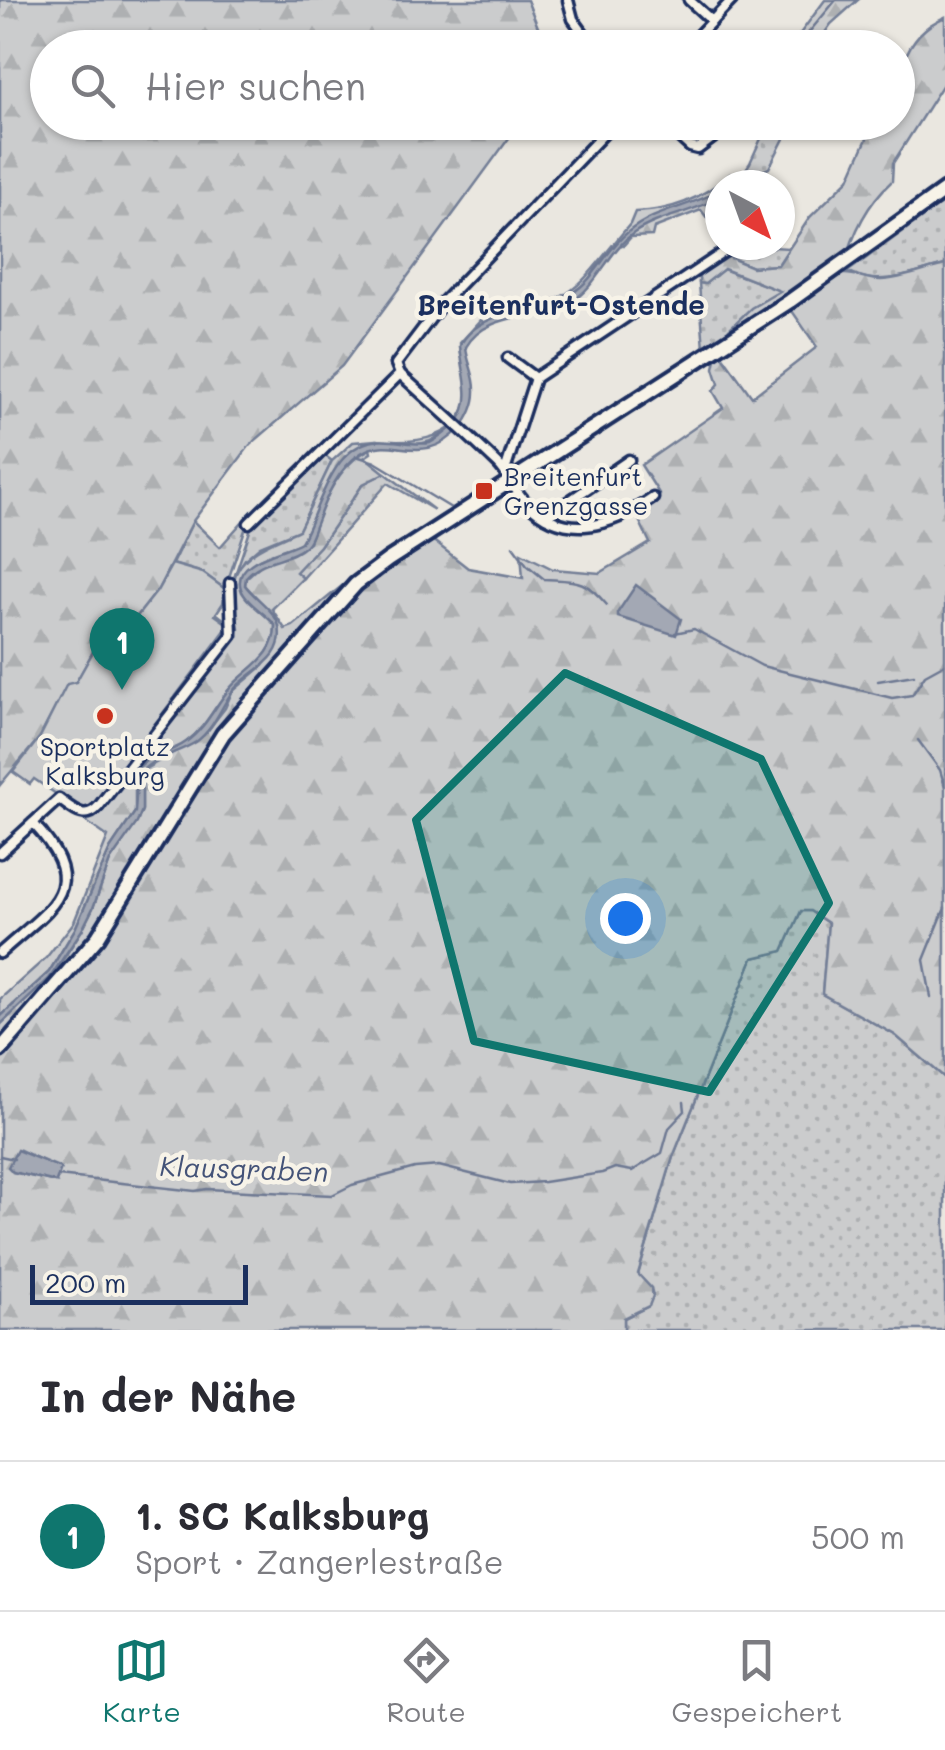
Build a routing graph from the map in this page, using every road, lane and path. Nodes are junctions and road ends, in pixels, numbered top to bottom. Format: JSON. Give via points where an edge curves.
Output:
{"nodes":[{"id":1,"x":568,"y":0,"type":"edge"},
{"id":2,"x":689,"y":0,"type":"edge"},
{"id":3,"x":732,"y":0,"type":"edge"},
{"id":4,"x":712,"y":21,"type":"junction"},
{"id":5,"x":581,"y":30,"type":"edge"},
{"id":6,"x":703,"y":30,"type":"edge"},
{"id":7,"x":598,"y":140,"type":"edge"},
{"id":8,"x":682,"y":140,"type":"edge"},
{"id":9,"x":711,"y":140,"type":"edge"},
{"id":10,"x":945,"y":190,"type":"edge"},
{"id":11,"x":712,"y":260,"type":"edge"},
{"id":12,"x":508,"y":358,"type":"dead end"},
{"id":13,"x":400,"y":374,"type":"junction"},
{"id":14,"x":536,"y":378,"type":"junction"},
{"id":15,"x":629,"y":460,"type":"dead end"},
{"id":16,"x":508,"y":477,"type":"junction"},
{"id":17,"x":652,"y":498,"type":"dead end"},
{"id":18,"x":546,"y":517,"type":"junction"},
{"id":19,"x":249,"y":523,"type":"dead end"},
{"id":20,"x":230,"y":583,"type":"dead end"},
{"id":21,"x":33,"y":823,"type":"junction"},
{"id":22,"x":0,"y":853,"type":"edge"},
{"id":23,"x":0,"y":953,"type":"edge"},
{"id":24,"x":0,"y":1050,"type":"edge"}],
"edges":[{"from":1,"to":5,"type":"street"},
{"from":2,"to":4,"type":"street"},
{"from":3,"to":4,"type":"street"},
{"from":4,"to":6,"type":"street"},
{"from":7,"to":13,"type":"street","via":[[443,302],[402,353]]},
{"from":8,"to":9,"type":"street","via":[[698,150]]},
{"from":10,"to":16,"type":"main road","via":[[790,301]]},
{"from":11,"to":14,"type":"street"},
{"from":12,"to":14,"type":"street"},
{"from":13,"to":16,"type":"street"},
{"from":13,"to":19,"type":"street"},
{"from":14,"to":16,"type":"street"},
{"from":15,"to":18,"type":"street"},
{"from":16,"to":18,"type":"street"},
{"from":16,"to":24,"type":"main road","via":[[356,584],[235,720],[98,937]]},
{"from":17,"to":18,"type":"street","via":[[626,517],[594,526]]},
{"from":20,"to":21,"type":"street","via":[[232,635],[99,806],[86,815],[58,800]]},
{"from":21,"to":22,"type":"street"},
{"from":21,"to":23,"type":"street","via":[[61,858],[61,892]]}]}
